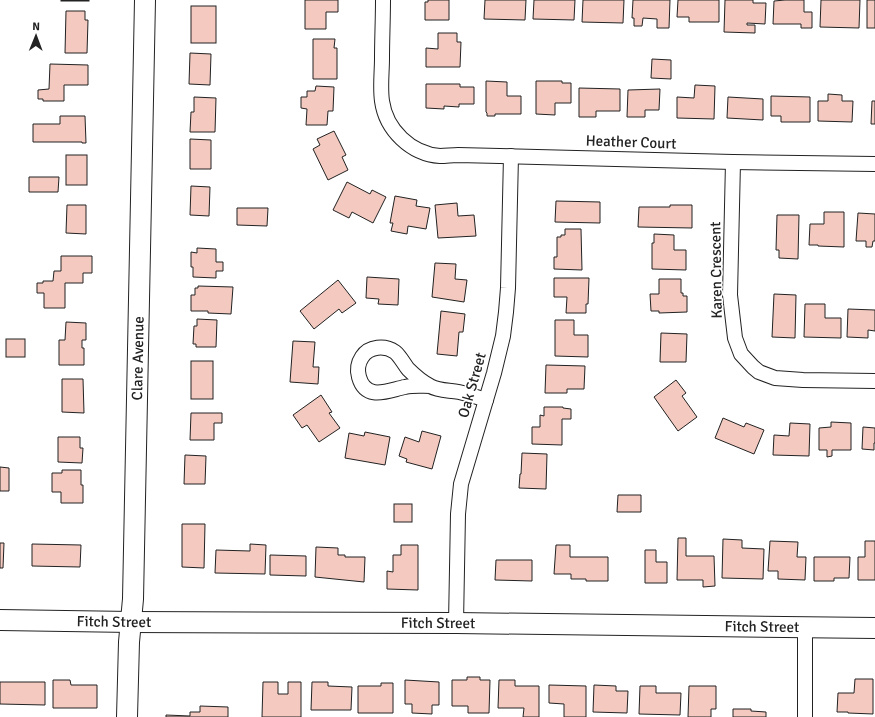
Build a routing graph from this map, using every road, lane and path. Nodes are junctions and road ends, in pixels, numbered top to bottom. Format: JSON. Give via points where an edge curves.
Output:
{"nodes":[{"id":1,"x":145,"y":0,"type":"edge"},
{"id":2,"x":383,"y":0,"type":"edge"},
{"id":3,"x":511,"y":156,"type":"junction"},
{"id":4,"x":732,"y":162,"type":"junction"},
{"id":5,"x":875,"y":164,"type":"edge"},
{"id":6,"x":875,"y":381,"type":"edge"},
{"id":7,"x":430,"y":386,"type":"junction"},
{"id":8,"x":486,"y":400,"type":"junction"},
{"id":9,"x":0,"y":620,"type":"edge"},
{"id":10,"x":131,"y":622,"type":"junction"},
{"id":11,"x":456,"y":623,"type":"junction"},
{"id":12,"x":805,"y":627,"type":"junction"},
{"id":13,"x":875,"y":628,"type":"edge"},
{"id":14,"x":127,"y":717,"type":"edge"},
{"id":15,"x":805,"y":717,"type":"edge"}],
"edges":[{"from":1,"to":10,"type":"street","name":"Clare Avenue"},
{"from":2,"to":3,"type":"street","name":"Heather Court","via":[[382,101],[384,112],[394,131],[410,145],[429,154]]},
{"from":3,"to":4,"type":"street","name":"Heather Court"},
{"from":3,"to":8,"type":"street","name":"Oak Street","via":[[506,312],[499,354]]},
{"from":4,"to":5,"type":"street","name":"Heather Court"},
{"from":4,"to":6,"type":"street","name":"Karen Crescent","via":[[730,295],[735,338],[742,354],[756,370],[775,378]]},
{"from":7,"to":7,"type":"street","via":[[387,348],[378,347],[370,350],[358,363],[357,372],[360,380],[365,388],[373,392],[382,393],[416,385]]},
{"from":7,"to":8,"type":"street"},
{"from":8,"to":11,"type":"street","name":"Oak Street","via":[[461,484]]},
{"from":9,"to":10,"type":"street","name":"Fitch Street"},
{"from":10,"to":11,"type":"street","name":"Fitch Street"},
{"from":10,"to":14,"type":"street","name":"Clare Avenue"},
{"from":11,"to":12,"type":"street","name":"Fitch Street"},
{"from":12,"to":13,"type":"street","name":"Fitch Street"},
{"from":12,"to":15,"type":"street"}]}
